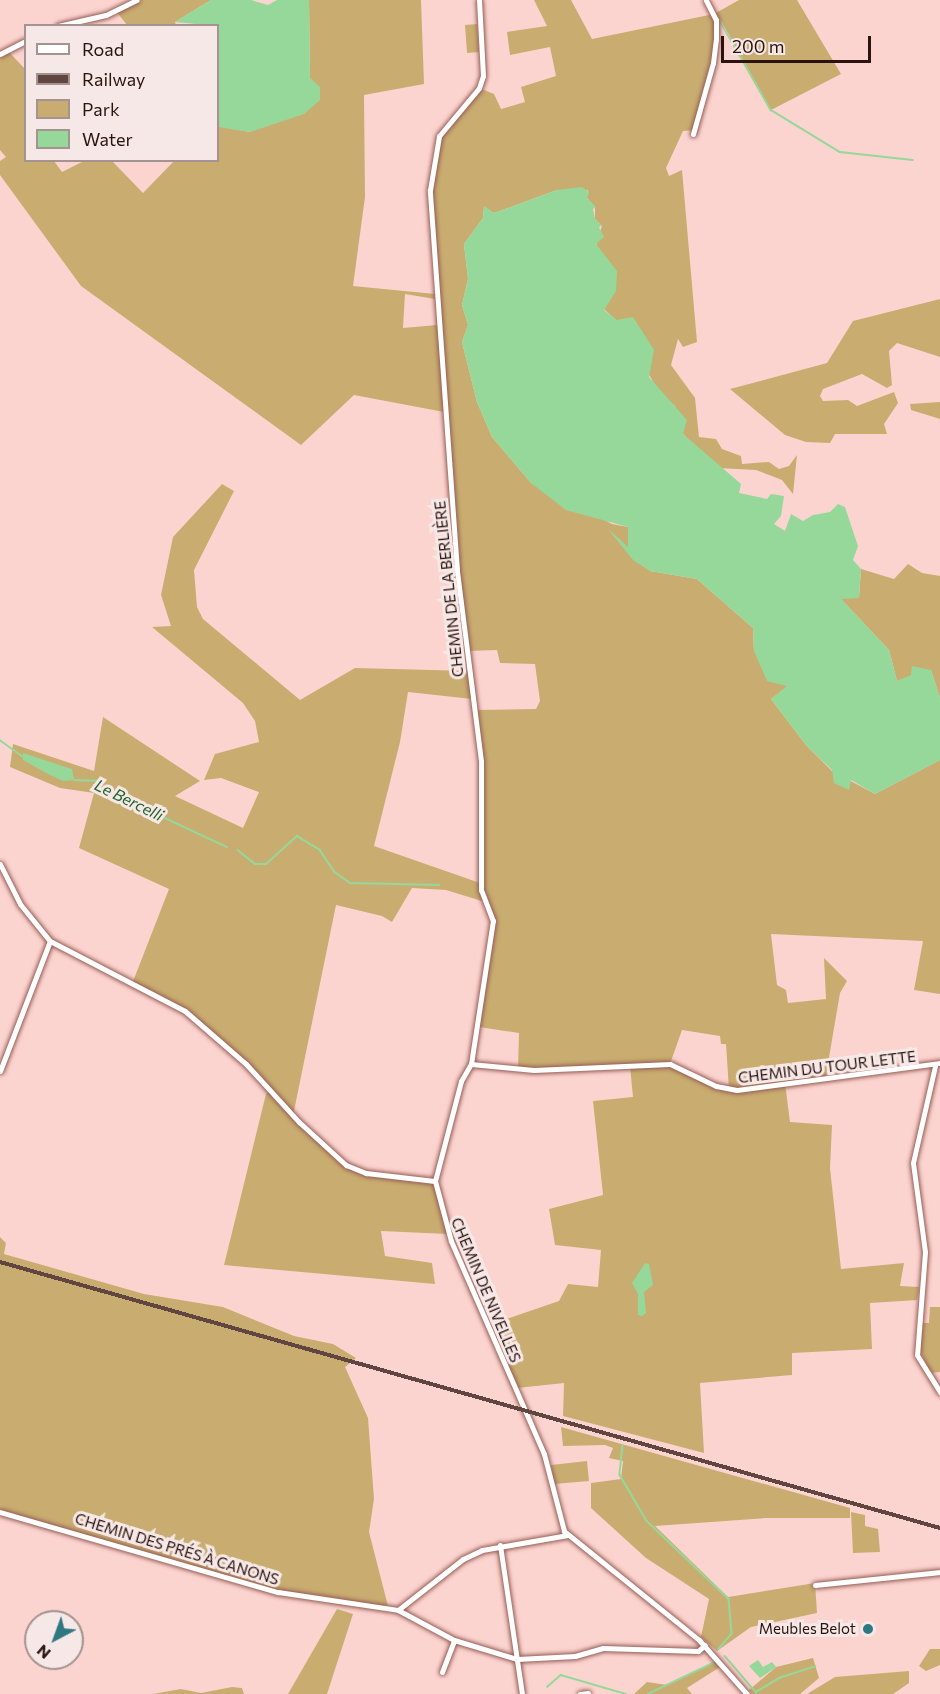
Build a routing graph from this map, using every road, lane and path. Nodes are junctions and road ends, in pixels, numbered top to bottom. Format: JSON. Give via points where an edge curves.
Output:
{"nodes":[{"id":1,"x":137,"y":0,"type":"edge"},
{"id":2,"x":706,"y":0,"type":"edge"},
{"id":3,"x":480,"y":1,"type":"edge"},
{"id":4,"x":68,"y":24,"type":"edge"},
{"id":5,"x":24,"y":42,"type":"edge"},
{"id":6,"x":0,"y":54,"type":"edge"},
{"id":7,"x":693,"y":134,"type":"dead end"},
{"id":8,"x":0,"y":864,"type":"edge"},
{"id":9,"x":50,"y":941,"type":"junction"},
{"id":10,"x":471,"y":1064,"type":"junction"},
{"id":11,"x":938,"y":1065,"type":"edge"},
{"id":12,"x":0,"y":1071,"type":"edge"},
{"id":13,"x":435,"y":1181,"type":"junction"},
{"id":14,"x":940,"y":1392,"type":"edge"},
{"id":15,"x":0,"y":1512,"type":"edge"},
{"id":16,"x":568,"y":1535,"type":"junction"},
{"id":17,"x":500,"y":1545,"type":"junction"},
{"id":18,"x":940,"y":1572,"type":"edge"},
{"id":19,"x":815,"y":1585,"type":"dead end"},
{"id":20,"x":398,"y":1610,"type":"junction"},
{"id":21,"x":454,"y":1640,"type":"junction"},
{"id":22,"x":705,"y":1645,"type":"junction"},
{"id":23,"x":517,"y":1659,"type":"junction"},
{"id":24,"x":442,"y":1671,"type":"dead end"},
{"id":25,"x":588,"y":1693,"type":"edge"},
{"id":26,"x":522,"y":1694,"type":"edge"},
{"id":27,"x":580,"y":1694,"type":"edge"},
{"id":28,"x":747,"y":1694,"type":"edge"}],
"edges":[{"from":1,"to":4,"type":"street","via":[[92,19]]},
{"from":2,"to":7,"type":"street","via":[[716,20],[716,39]]},
{"from":3,"to":10,"type":"street","name":"CHEMIN DE LA BERLIÈRE","via":[[483,76],[479,88],[439,136],[430,190],[456,564],[481,761],[481,890],[493,921]]},
{"from":5,"to":6,"type":"street"},
{"from":8,"to":9,"type":"street","via":[[20,904]]},
{"from":9,"to":12,"type":"street"},
{"from":9,"to":13,"type":"street","via":[[185,1011],[246,1064],[309,1132],[346,1165],[366,1173]]},
{"from":10,"to":11,"type":"street","name":"CHEMIN DU TOUR LETTE","via":[[534,1070],[670,1064],[729,1090]]},
{"from":10,"to":13,"type":"street","name":"CHEMIN DE LA BERLIÈRE","via":[[461,1081]]},
{"from":11,"to":14,"type":"street","via":[[913,1163],[925,1251],[916,1349],[923,1370]]},
{"from":13,"to":16,"type":"street","name":"CHEMIN DE NIVELLES","via":[[451,1241],[544,1454],[554,1504]]},
{"from":15,"to":20,"type":"street","name":"CHEMIN DES PRÉS À CANONS","via":[[278,1592]]},
{"from":16,"to":17,"type":"street"},
{"from":16,"to":22,"type":"street","name":"CHEMIN DE NIVELLES"},
{"from":17,"to":20,"type":"street","via":[[463,1559]]},
{"from":17,"to":23,"type":"street"},
{"from":18,"to":19,"type":"street"},
{"from":20,"to":21,"type":"street","name":"CHEMIN DES PRÉS À CANONS"},
{"from":21,"to":23,"type":"street","name":"CHEMIN DES PRÉS À CANONS"},
{"from":21,"to":24,"type":"street"},
{"from":22,"to":23,"type":"street","name":"CHEMIN DES PRÉS À CANONS","via":[[698,1651],[603,1648],[575,1656]]},
{"from":22,"to":28,"type":"street","name":"CHEMIN DE NIVELLES"},
{"from":23,"to":26,"type":"street"},
{"from":25,"to":27,"type":"street"}]}
